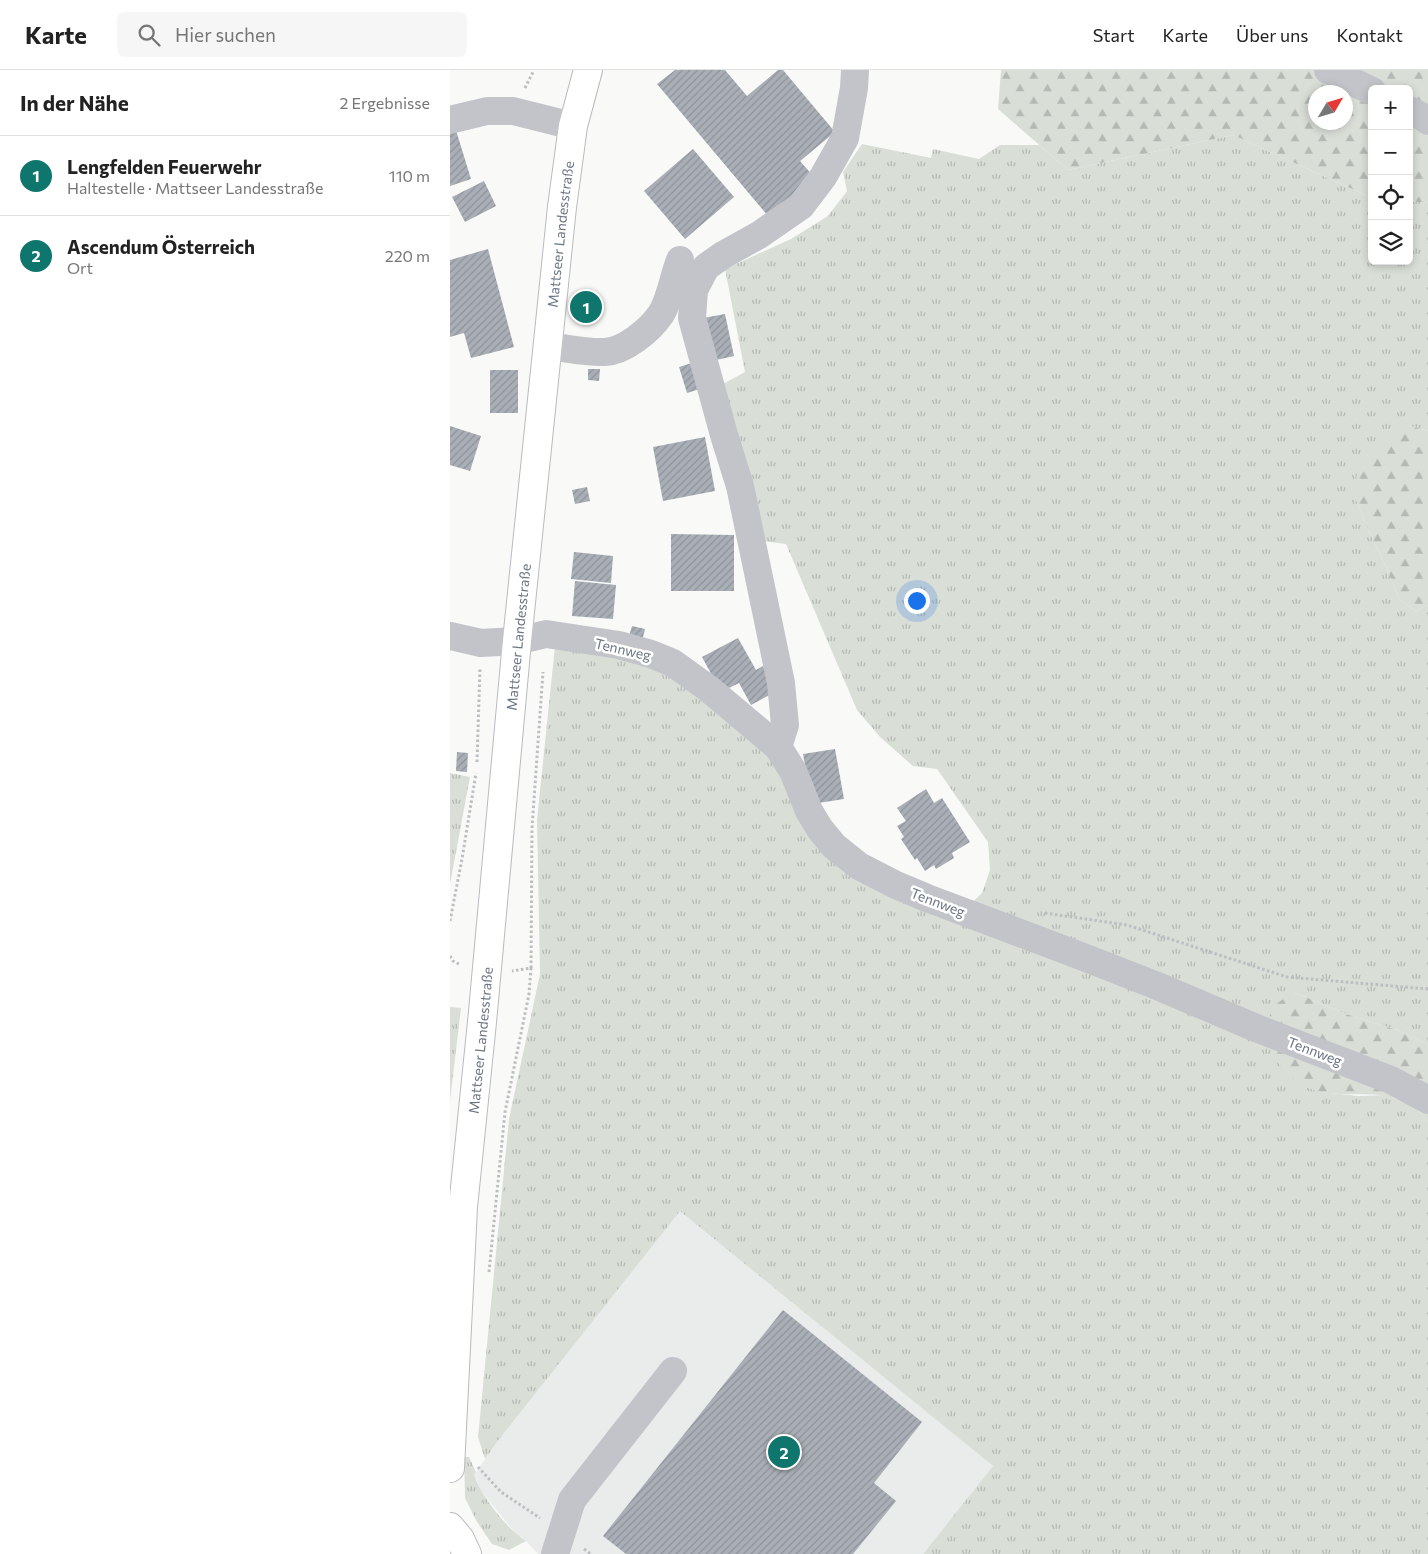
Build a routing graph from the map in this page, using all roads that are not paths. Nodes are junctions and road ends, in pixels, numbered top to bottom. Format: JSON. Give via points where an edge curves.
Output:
{"nodes":[{"id":1,"x":588,"y":70,"type":"edge"},
{"id":2,"x":855,"y":70,"type":"edge"},
{"id":3,"x":1328,"y":70,"type":"edge"},
{"id":4,"x":1368,"y":90,"type":"edge"},
{"id":5,"x":1413,"y":112,"type":"edge"},
{"id":6,"x":450,"y":120,"type":"edge"},
{"id":7,"x":1428,"y":121,"type":"edge"},
{"id":8,"x":573,"y":126,"type":"junction"},
{"id":9,"x":680,"y":260,"type":"dead end"},
{"id":10,"x":548,"y":346,"type":"junction"},
{"id":11,"x":450,"y":636,"type":"edge"},
{"id":12,"x":517,"y":641,"type":"junction"},
{"id":13,"x":778,"y":747,"type":"junction"},
{"id":14,"x":1428,"y":1100,"type":"edge"},
{"id":15,"x":463,"y":1207,"type":"junction"},
{"id":16,"x":450,"y":1265,"type":"edge"},
{"id":17,"x":673,"y":1371,"type":"dead end"},
{"id":18,"x":450,"y":1468,"type":"edge"},
{"id":19,"x":450,"y":1527,"type":"edge"},
{"id":20,"x":558,"y":1544,"type":"edge"},
{"id":21,"x":467,"y":1554,"type":"edge"}],
"edges":[{"from":1,"to":8,"type":"main road","name":"Mattseer Landesstraße"},
{"from":2,"to":13,"type":"street","via":[[845,138],[823,177],[801,206],[706,267],[694,290],[692,318],[740,486],[781,683],[785,725]]},
{"from":3,"to":4,"type":"street"},
{"from":5,"to":7,"type":"street"},
{"from":6,"to":8,"type":"street","via":[[486,111],[513,111]]},
{"from":8,"to":10,"type":"main road","name":"Mattseer Landesstraße"},
{"from":9,"to":10,"type":"street","via":[[661,314],[630,344],[607,352]]},
{"from":10,"to":12,"type":"main road","name":"Mattseer Landesstraße"},
{"from":11,"to":12,"type":"street","name":"Tennweg","via":[[481,643]]},
{"from":12,"to":13,"type":"street","name":"Tennweg","via":[[546,634],[619,645],[651,654],[673,663],[709,689]]},
{"from":12,"to":15,"type":"main road","name":"Mattseer Landesstraße"},
{"from":13,"to":14,"type":"street","name":"Tennweg","via":[[793,770],[808,811],[820,829],[834,846],[860,866],[927,898],[1391,1080]]},
{"from":15,"to":16,"type":"main road","name":"Mattseer Landesstraße"},
{"from":15,"to":18,"type":"main road","name":"Mattseer Landesstraße"},
{"from":17,"to":20,"type":"street","via":[[572,1500]]},
{"from":19,"to":21,"type":"main road"}]}
